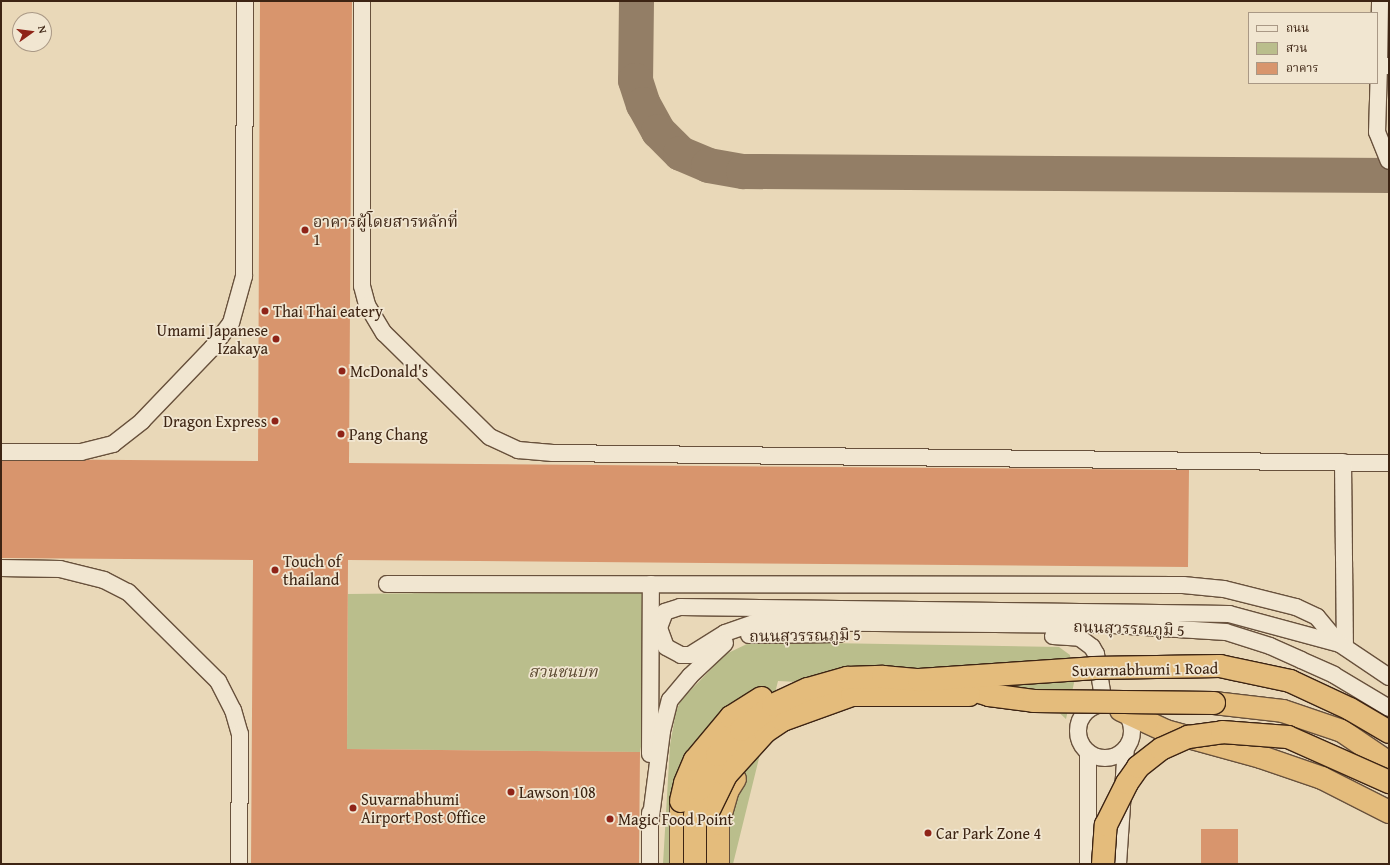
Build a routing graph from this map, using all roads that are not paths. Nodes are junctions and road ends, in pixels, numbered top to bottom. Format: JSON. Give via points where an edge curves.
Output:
{"nodes":[{"id":1,"x":245,"y":1,"type":"edge"},
{"id":2,"x":362,"y":1,"type":"edge"},
{"id":3,"x":1380,"y":1,"type":"edge"},
{"id":4,"x":1384,"y":66,"type":"edge"},
{"id":5,"x":1389,"y":161,"type":"edge"},
{"id":6,"x":1,"y":452,"type":"edge"},
{"id":7,"x":1343,"y":462,"type":"junction"},
{"id":8,"x":1389,"y":463,"type":"edge"},
{"id":9,"x":1,"y":568,"type":"edge"},
{"id":10,"x":387,"y":584,"type":"dead end"},
{"id":11,"x":651,"y":584,"type":"junction"},
{"id":12,"x":797,"y":584,"type":"junction"},
{"id":13,"x":797,"y":608,"type":"junction"},
{"id":14,"x":651,"y":611,"type":"junction"},
{"id":15,"x":659,"y":628,"type":"junction"},
{"id":16,"x":651,"y":642,"type":"junction"},
{"id":17,"x":1342,"y":646,"type":"junction"},
{"id":18,"x":1389,"y":677,"type":"edge"},
{"id":19,"x":919,"y":680,"type":"junction"},
{"id":20,"x":989,"y":695,"type":"junction"},
{"id":21,"x":1112,"y":707,"type":"junction"},
{"id":22,"x":1389,"y":708,"type":"edge"},
{"id":23,"x":1389,"y":732,"type":"edge"},
{"id":24,"x":1126,"y":748,"type":"junction"},
{"id":25,"x":1088,"y":753,"type":"junction"},
{"id":26,"x":1389,"y":763,"type":"edge"},
{"id":27,"x":1389,"y":782,"type":"edge"},
{"id":28,"x":1381,"y":807,"type":"edge"},
{"id":29,"x":1088,"y":823,"type":"junction"},
{"id":30,"x":650,"y":824,"type":"junction"},
{"id":31,"x":1120,"y":825,"type":"junction"},
{"id":32,"x":239,"y":864,"type":"edge"},
{"id":33,"x":650,"y":864,"type":"edge"},
{"id":34,"x":681,"y":864,"type":"edge"},
{"id":35,"x":695,"y":864,"type":"edge"},
{"id":36,"x":707,"y":864,"type":"edge"},
{"id":37,"x":718,"y":864,"type":"edge"},
{"id":38,"x":1088,"y":864,"type":"edge"},
{"id":39,"x":1103,"y":864,"type":"edge"},
{"id":40,"x":1118,"y":864,"type":"edge"}],
"edges":[{"from":1,"to":6,"type":"street","via":[[244,276],[231,323],[212,348],[142,421],[113,444],[82,452]]},
{"from":2,"to":7,"type":"street","via":[[362,286],[367,305],[384,333],[490,437],[518,450],[552,453]]},
{"from":3,"to":4,"type":"street"},
{"from":4,"to":5,"type":"street","via":[[1377,132]]},
{"from":7,"to":8,"type":"street"},
{"from":7,"to":17,"type":"street"},
{"from":9,"to":32,"type":"street","via":[[60,568],[104,580],[128,592],[218,681],[234,710],[240,734]]},
{"from":10,"to":11,"type":"street"},
{"from":11,"to":12,"type":"street","name":"ถนนสุวรรณภูมิ 5"},
{"from":11,"to":14,"type":"street","name":"ถนนสุวรรณภูมิ 5"},
{"from":12,"to":13,"type":"street"},
{"from":12,"to":17,"type":"street","name":"ถนนสุวรรณภูมิ 5","via":[[1204,586],[1266,598],[1296,607],[1317,617]]},
{"from":13,"to":15,"type":"street","name":"ถนนสุวรรณภูมิ 5","via":[[680,606],[665,612]]},
{"from":13,"to":17,"type":"street","name":"ถนนสุวรรณภูมิ 5","via":[[1229,614]]},
{"from":14,"to":15,"type":"street","name":"ถนนสุวรรณภูมิ 5"},
{"from":14,"to":16,"type":"street","name":"ถนนสุวรรณภูมิ 5"},
{"from":15,"to":16,"type":"street","name":"ถนนสุวรรณภูมิ 5"},
{"from":15,"to":22,"type":"street","name":"ถนนสุวรรณภูมิ 5","via":[[666,647],[681,655],[690,655],[725,632],[757,622],[1113,626],[1226,632],[1270,646],[1301,660]]},
{"from":16,"to":30,"type":"street","name":"ถนนสุวรรณภูมิ 5"},
{"from":17,"to":18,"type":"street","name":"ถนนสุวรรณภูมิ 5"},
{"from":19,"to":23,"type":"highway","name":"Suvarnabhumi 1 Road","bridge":true,"via":[[1092,668],[1220,666],[1290,681],[1350,708]]},
{"from":19,"to":35,"type":"highway","name":"Suvarnabhumi 1 Road","bridge":true,"via":[[858,677],[839,680],[808,689],[773,705],[741,730],[717,755],[700,789],[695,816]]},
{"from":19,"to":37,"type":"highway","name":"Suvarnabhumi 1 Road","bridge":true,"via":[[851,690],[817,700],[792,713],[774,728],[759,743],[728,790],[718,824]]},
{"from":20,"to":26,"type":"highway","name":"Suvarnabhumi 1 Road","bridge":true,"via":[[1034,701],[1214,703],[1283,712],[1342,731]]},
{"from":20,"to":34,"type":"highway","name":"Suvarnabhumi 1 Road","bridge":true,"via":[[921,675],[862,668],[818,677],[777,690],[731,717],[695,760],[684,783]]},
{"from":20,"to":36,"type":"highway","name":"Suvarnabhumi 1 Road","bridge":true,"via":[[852,695],[782,720],[765,732],[726,775],[710,808]]},
{"from":21,"to":24,"type":"street","name":"ถนนสุวรรณภูมิ 5","via":[[1131,724],[1130,740]]},
{"from":21,"to":25,"type":"street","via":[[1087,711],[1081,719],[1078,737]]},
{"from":21,"to":28,"type":"highway","via":[[1166,731],[1290,767]]},
{"from":21,"to":30,"type":"street","name":"ถนนสุวรรณภูมิ 5","via":[[1096,654],[1089,643],[1072,636],[759,633],[736,637],[710,655],[677,689],[670,700],[662,731]]},
{"from":24,"to":25,"type":"street","via":[[1112,757],[1096,757]]},
{"from":24,"to":31,"type":"street","name":"ถนนสุวรรณภูมิ 5"},
{"from":25,"to":29,"type":"street"},
{"from":27,"to":39,"type":"highway","bridge":true,"via":[[1288,738],[1222,732],[1188,737],[1161,749],[1138,768],[1127,783],[1106,825]]},
{"from":29,"to":31,"type":"street","via":[[1104,816]]},
{"from":29,"to":38,"type":"street"},
{"from":30,"to":33,"type":"street"},
{"from":31,"to":40,"type":"street","name":"ถนนสุวรรณภูมิ 5"}]}
